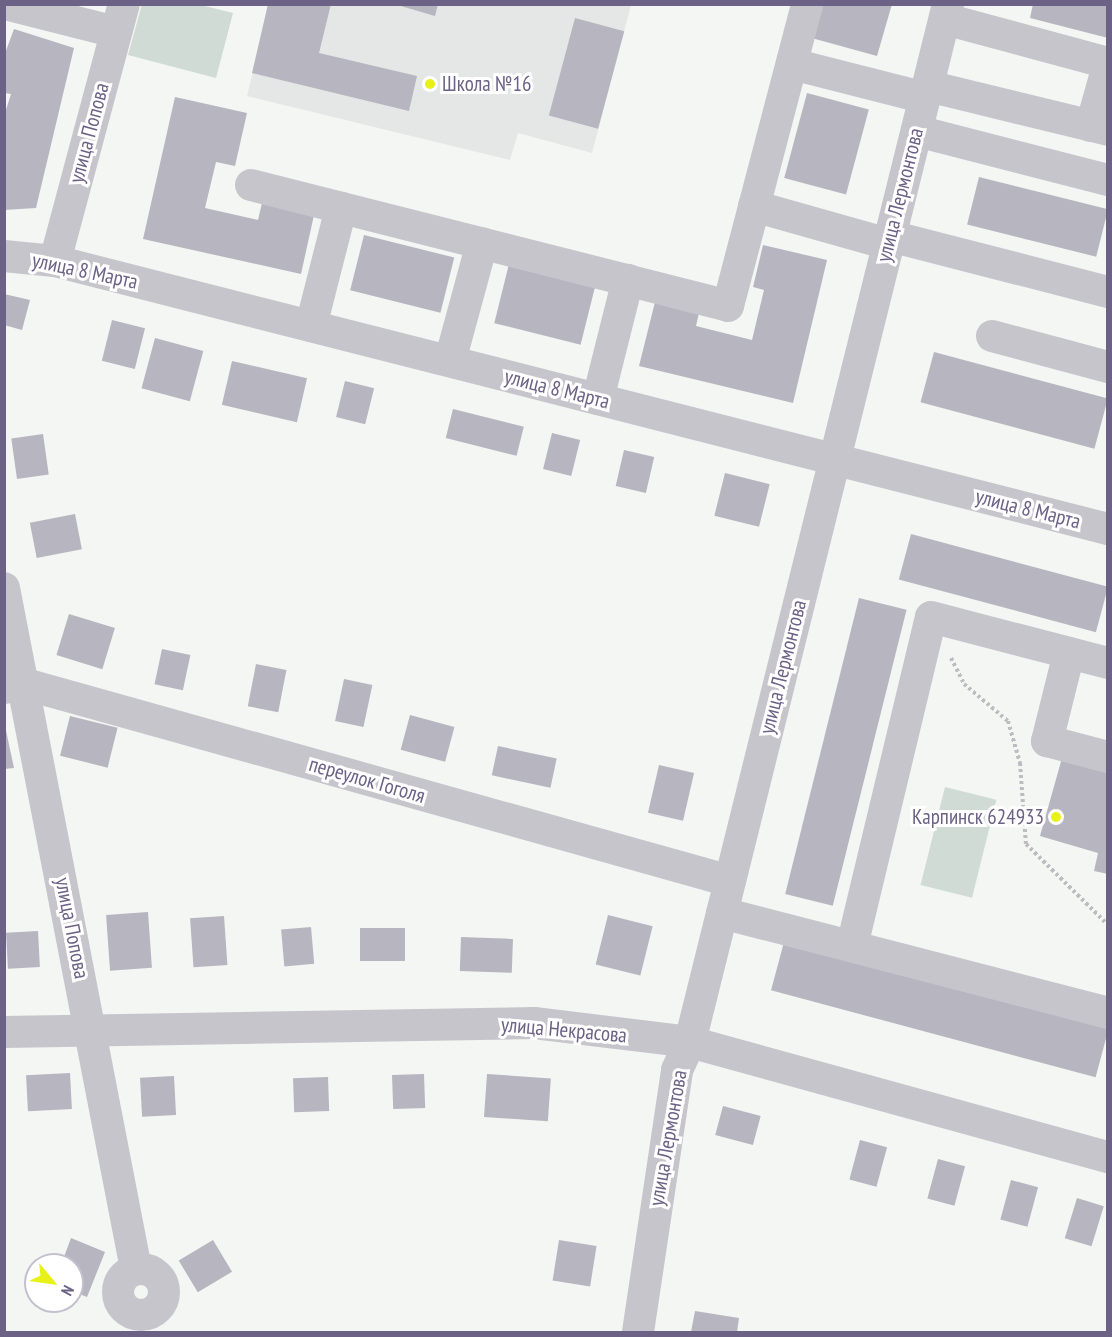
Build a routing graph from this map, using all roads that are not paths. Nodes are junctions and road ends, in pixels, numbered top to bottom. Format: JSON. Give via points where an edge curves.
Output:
{"nodes":[{"id":1,"x":5,"y":4,"type":"edge"},
{"id":2,"x":807,"y":4,"type":"edge"},
{"id":3,"x":946,"y":12,"type":"edge"},
{"id":4,"x":120,"y":18,"type":"edge"},
{"id":5,"x":792,"y":64,"type":"junction"},
{"id":6,"x":1107,"y":64,"type":"edge"},
{"id":7,"x":926,"y":92,"type":"junction"},
{"id":8,"x":1099,"y":128,"type":"edge"},
{"id":9,"x":917,"y":131,"type":"junction"},
{"id":10,"x":1107,"y":180,"type":"edge"},
{"id":11,"x":251,"y":185,"type":"dead end"},
{"id":12,"x":754,"y":206,"type":"junction"},
{"id":13,"x":341,"y":208,"type":"junction"},
{"id":14,"x":889,"y":240,"type":"junction"},
{"id":15,"x":482,"y":243,"type":"junction"},
{"id":16,"x":4,"y":256,"type":"edge"},
{"id":17,"x":54,"y":261,"type":"junction"},
{"id":18,"x":628,"y":280,"type":"junction"},
{"id":19,"x":1107,"y":292,"type":"edge"},
{"id":20,"x":311,"y":326,"type":"junction"},
{"id":21,"x":992,"y":336,"type":"dead end"},
{"id":22,"x":450,"y":362,"type":"junction"},
{"id":23,"x":1107,"y":367,"type":"edge"},
{"id":24,"x":598,"y":399,"type":"junction"},
{"id":25,"x":834,"y":458,"type":"junction"},
{"id":26,"x":1107,"y":529,"type":"edge"},
{"id":27,"x":4,"y":588,"type":"edge"},
{"id":28,"x":1069,"y":653,"type":"junction"},
{"id":29,"x":1107,"y":663,"type":"edge"},
{"id":30,"x":15,"y":686,"type":"edge"},
{"id":31,"x":1107,"y":757,"type":"edge"},
{"id":32,"x":730,"y":881,"type":"junction"},
{"id":33,"x":722,"y":914,"type":"junction"},
{"id":34,"x":852,"y":946,"type":"junction"},
{"id":35,"x":1107,"y":1013,"type":"edge"},
{"id":36,"x":91,"y":1031,"type":"junction"},
{"id":37,"x":4,"y":1032,"type":"edge"},
{"id":38,"x":690,"y":1042,"type":"junction"},
{"id":39,"x":1107,"y":1157,"type":"edge"},
{"id":40,"x":136,"y":1269,"type":"dead end"},
{"id":41,"x":638,"y":1332,"type":"edge"}],
"edges":[{"from":1,"to":4,"type":"street"},
{"from":2,"to":5,"type":"street"},
{"from":3,"to":6,"type":"street"},
{"from":3,"to":7,"type":"street","name":"улица Лермонтова"},
{"from":4,"to":17,"type":"street","name":"улица Попова"},
{"from":5,"to":7,"type":"street"},
{"from":5,"to":12,"type":"street"},
{"from":6,"to":8,"type":"street"},
{"from":7,"to":8,"type":"street"},
{"from":7,"to":9,"type":"street","name":"улица Лермонтова"},
{"from":9,"to":10,"type":"street"},
{"from":9,"to":14,"type":"street","name":"улица Лермонтова"},
{"from":11,"to":13,"type":"street"},
{"from":12,"to":14,"type":"street"},
{"from":12,"to":18,"type":"street","via":[[728,306]]},
{"from":13,"to":15,"type":"street"},
{"from":13,"to":20,"type":"street"},
{"from":14,"to":19,"type":"street"},
{"from":14,"to":25,"type":"street","name":"улица Лермонтова"},
{"from":15,"to":18,"type":"street"},
{"from":15,"to":22,"type":"street"},
{"from":16,"to":17,"type":"street","name":"улица 8 Марта"},
{"from":17,"to":20,"type":"street","name":"улица 8 Марта"},
{"from":18,"to":24,"type":"street"},
{"from":20,"to":22,"type":"street","name":"улица 8 Марта"},
{"from":21,"to":23,"type":"street"},
{"from":22,"to":24,"type":"street","name":"улица 8 Марта"},
{"from":24,"to":25,"type":"street","name":"улица 8 Марта"},
{"from":25,"to":26,"type":"street","name":"улица 8 Марта"},
{"from":25,"to":32,"type":"street","name":"улица Лермонтова"},
{"from":27,"to":30,"type":"street","name":"улица Попова"},
{"from":28,"to":29,"type":"street"},
{"from":28,"to":31,"type":"street","via":[[1047,741]]},
{"from":28,"to":34,"type":"street","via":[[930,617]]},
{"from":30,"to":32,"type":"street","name":"переулок Гоголя"},
{"from":30,"to":36,"type":"street","name":"улица Попова"},
{"from":32,"to":33,"type":"street","name":"улица Лермонтова"},
{"from":33,"to":34,"type":"street"},
{"from":33,"to":38,"type":"street","name":"улица Лермонтова"},
{"from":34,"to":35,"type":"street"},
{"from":36,"to":37,"type":"street","name":"улица Некрасова"},
{"from":36,"to":38,"type":"street","name":"улица Некрасова","via":[[534,1023]]},
{"from":36,"to":40,"type":"street","name":"улица Попова"},
{"from":38,"to":39,"type":"street","name":"улица Некрасова"},
{"from":38,"to":41,"type":"street","name":"улица Лермонтова","via":[[677,1070]]}]}
